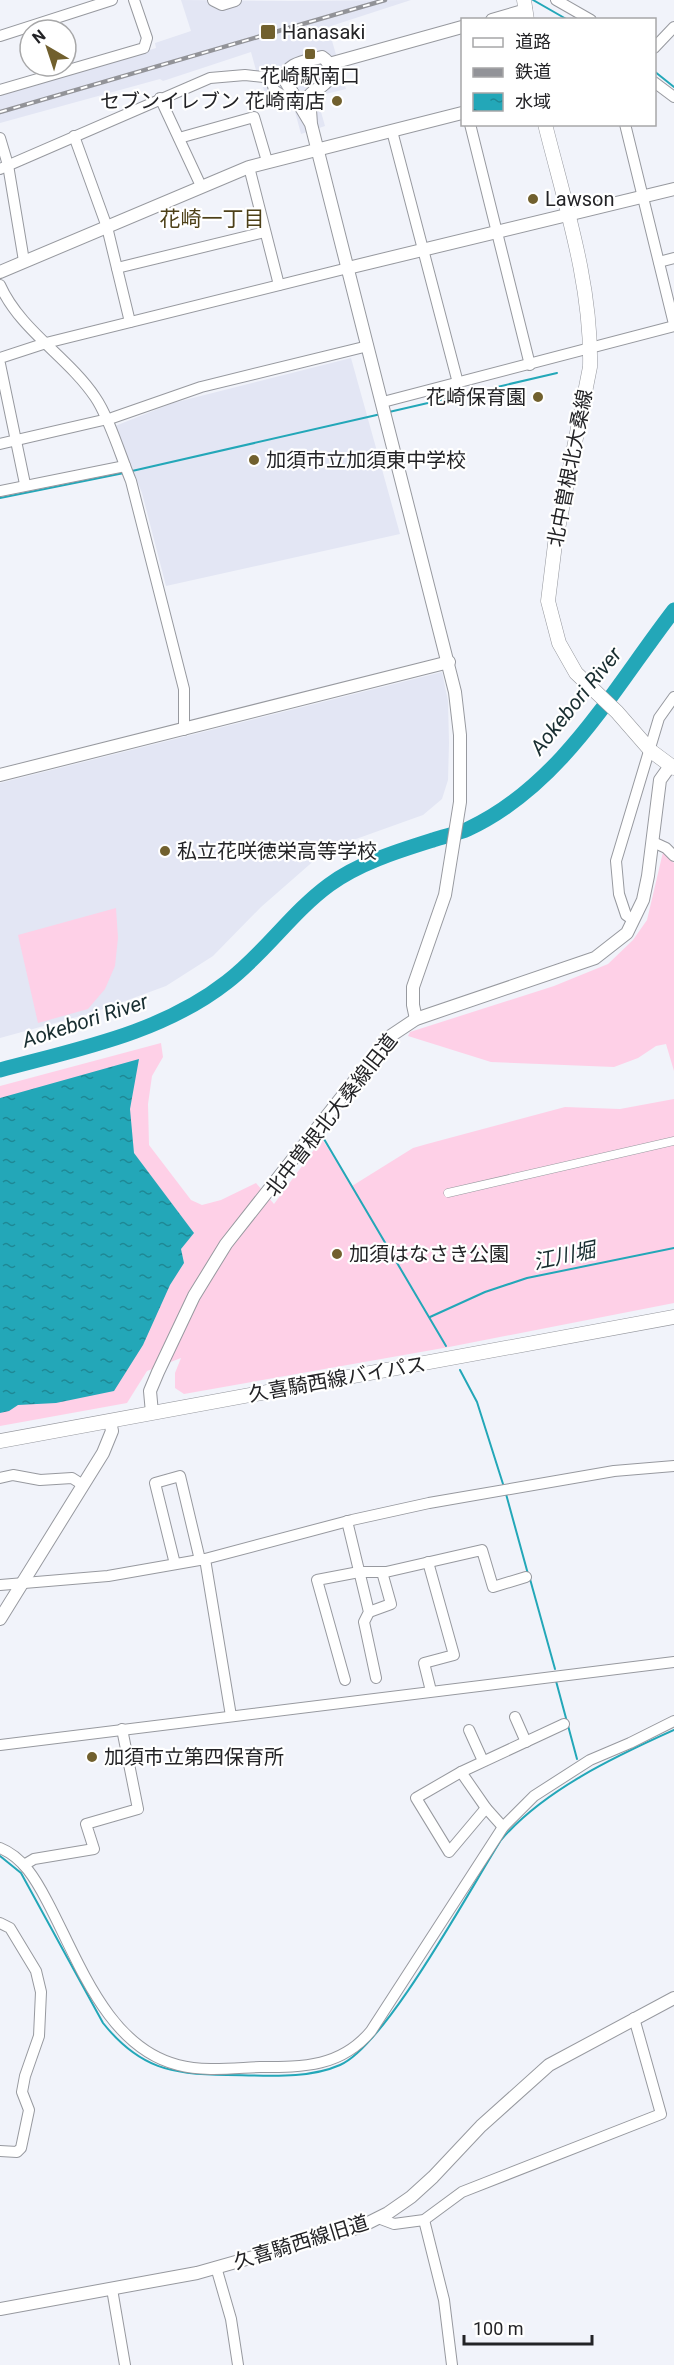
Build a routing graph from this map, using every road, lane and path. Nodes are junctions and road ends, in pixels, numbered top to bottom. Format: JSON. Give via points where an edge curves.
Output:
{"nodes":[{"id":1,"x":112,"y":0,"type":"edge"},
{"id":2,"x":134,"y":0,"type":"edge"},
{"id":3,"x":214,"y":0,"type":"edge"},
{"id":4,"x":235,"y":0,"type":"edge"},
{"id":5,"x":556,"y":0,"type":"edge"},
{"id":6,"x":525,"y":8,"type":"edge"},
{"id":7,"x":498,"y":18,"type":"edge"},
{"id":8,"x":588,"y":18,"type":"edge"},
{"id":9,"x":461,"y":27,"type":"edge"},
{"id":10,"x":674,"y":27,"type":"edge"},
{"id":11,"x":0,"y":36,"type":"edge"},
{"id":12,"x":656,"y":46,"type":"edge"},
{"id":13,"x":328,"y":64,"type":"junction"},
{"id":14,"x":287,"y":69,"type":"junction"},
{"id":15,"x":273,"y":78,"type":"junction"},
{"id":16,"x":656,"y":84,"type":"edge"},
{"id":17,"x":0,"y":90,"type":"edge"},
{"id":18,"x":293,"y":94,"type":"junction"},
{"id":19,"x":674,"y":97,"type":"edge"},
{"id":20,"x":160,"y":98,"type":"junction"},
{"id":21,"x":461,"y":113,"type":"edge"},
{"id":22,"x":311,"y":124,"type":"junction"},
{"id":23,"x":470,"y":126,"type":"edge"},
{"id":24,"x":545,"y":126,"type":"edge"},
{"id":25,"x":624,"y":126,"type":"edge"},
{"id":26,"x":392,"y":131,"type":"junction"},
{"id":27,"x":74,"y":136,"type":"junction"},
{"id":28,"x":0,"y":138,"type":"edge"},
{"id":29,"x":179,"y":138,"type":"junction"},
{"id":30,"x":318,"y":149,"type":"junction"},
{"id":31,"x":267,"y":161,"type":"junction"},
{"id":32,"x":4,"y":167,"type":"edge"},
{"id":33,"x":249,"y":167,"type":"junction"},
{"id":34,"x":201,"y":186,"type":"junction"},
{"id":35,"x":674,"y":189,"type":"edge"},
{"id":36,"x":642,"y":196,"type":"junction"},
{"id":37,"x":567,"y":215,"type":"junction"},
{"id":38,"x":107,"y":227,"type":"junction"},
{"id":39,"x":265,"y":232,"type":"junction"},
{"id":40,"x":496,"y":232,"type":"junction"},
{"id":41,"x":421,"y":250,"type":"junction"},
{"id":42,"x":674,"y":258,"type":"edge"},
{"id":43,"x":24,"y":261,"type":"junction"},
{"id":44,"x":659,"y":262,"type":"junction"},
{"id":45,"x":117,"y":268,"type":"junction"},
{"id":46,"x":348,"y":268,"type":"junction"},
{"id":47,"x":0,"y":272,"type":"edge"},
{"id":48,"x":0,"y":285,"type":"edge"},
{"id":49,"x":279,"y":285,"type":"junction"},
{"id":50,"x":130,"y":322,"type":"junction"},
{"id":51,"x":674,"y":325,"type":"edge"},
{"id":52,"x":46,"y":344,"type":"junction"},
{"id":53,"x":368,"y":346,"type":"junction"},
{"id":54,"x":591,"y":349,"type":"junction"},
{"id":55,"x":0,"y":358,"type":"edge"},
{"id":56,"x":0,"y":364,"type":"edge"},
{"id":57,"x":530,"y":365,"type":"junction"},
{"id":58,"x":458,"y":383,"type":"junction"},
{"id":59,"x":383,"y":402,"type":"junction"},
{"id":60,"x":105,"y":420,"type":"junction"},
{"id":61,"x":17,"y":440,"type":"junction"},
{"id":62,"x":0,"y":444,"type":"edge"},
{"id":63,"x":125,"y":466,"type":"junction"},
{"id":64,"x":25,"y":484,"type":"junction"},
{"id":65,"x":0,"y":491,"type":"edge"},
{"id":66,"x":449,"y":662,"type":"junction"},
{"id":67,"x":674,"y":697,"type":"edge"},
{"id":68,"x":184,"y":730,"type":"junction"},
{"id":69,"x":651,"y":751,"type":"junction"},
{"id":70,"x":672,"y":767,"type":"edge"},
{"id":71,"x":0,"y":775,"type":"edge"},
{"id":72,"x":653,"y":842,"type":"junction"},
{"id":73,"x":674,"y":856,"type":"edge"},
{"id":74,"x":633,"y":920,"type":"junction"},
{"id":75,"x":416,"y":1019,"type":"junction"},
{"id":76,"x":674,"y":1141,"type":"edge"},
{"id":77,"x":448,"y":1193,"type":"dead end"},
{"id":78,"x":674,"y":1317,"type":"edge"},
{"id":79,"x":152,"y":1413,"type":"junction"},
{"id":80,"x":110,"y":1421,"type":"junction"},
{"id":81,"x":0,"y":1441,"type":"edge"},
{"id":82,"x":674,"y":1466,"type":"edge"},
{"id":83,"x":0,"y":1478,"type":"edge"},
{"id":84,"x":83,"y":1485,"type":"junction"},
{"id":85,"x":347,"y":1521,"type":"junction"},
{"id":86,"x":202,"y":1559,"type":"junction"},
{"id":87,"x":428,"y":1562,"type":"junction"},
{"id":88,"x":175,"y":1564,"type":"junction"},
{"id":89,"x":359,"y":1572,"type":"junction"},
{"id":90,"x":382,"y":1572,"type":"junction"},
{"id":91,"x":526,"y":1577,"type":"dead end"},
{"id":92,"x":20,"y":1584,"type":"junction"},
{"id":93,"x":0,"y":1585,"type":"edge"},
{"id":94,"x":369,"y":1612,"type":"junction"},
{"id":95,"x":0,"y":1619,"type":"edge"},
{"id":96,"x":674,"y":1662,"type":"edge"},
{"id":97,"x":376,"y":1678,"type":"dead end"},
{"id":98,"x":345,"y":1680,"type":"dead end"},
{"id":99,"x":431,"y":1691,"type":"junction"},
{"id":100,"x":231,"y":1716,"type":"junction"},
{"id":101,"x":515,"y":1717,"type":"dead end"},
{"id":102,"x":674,"y":1721,"type":"edge"},
{"id":103,"x":564,"y":1724,"type":"dead end"},
{"id":104,"x":122,"y":1729,"type":"junction"},
{"id":105,"x":469,"y":1730,"type":"dead end"},
{"id":106,"x":526,"y":1742,"type":"junction"},
{"id":107,"x":0,"y":1745,"type":"edge"},
{"id":108,"x":483,"y":1761,"type":"junction"},
{"id":109,"x":461,"y":1772,"type":"junction"},
{"id":110,"x":486,"y":1809,"type":"junction"},
{"id":111,"x":503,"y":1827,"type":"junction"},
{"id":112,"x":0,"y":1848,"type":"edge"},
{"id":113,"x":24,"y":1865,"type":"junction"},
{"id":114,"x":0,"y":1923,"type":"edge"},
{"id":115,"x":674,"y":1998,"type":"edge"},
{"id":116,"x":634,"y":2018,"type":"junction"},
{"id":117,"x":0,"y":2151,"type":"edge"},
{"id":118,"x":378,"y":2218,"type":"junction"},
{"id":119,"x":424,"y":2220,"type":"junction"},
{"id":120,"x":216,"y":2267,"type":"junction"},
{"id":121,"x":112,"y":2289,"type":"junction"},
{"id":122,"x":0,"y":2309,"type":"edge"},
{"id":123,"x":126,"y":2365,"type":"edge"},
{"id":124,"x":238,"y":2365,"type":"edge"},
{"id":125,"x":452,"y":2365,"type":"edge"}],
"edges":[{"from":1,"to":11,"type":"street"},
{"from":2,"to":17,"type":"street","via":[[147,38],[144,48]]},
{"from":3,"to":4,"type":"street","via":[[222,4]]},
{"from":5,"to":8,"type":"street"},
{"from":6,"to":7,"type":"street"},
{"from":9,"to":13,"type":"street"},
{"from":10,"to":12,"type":"street"},
{"from":13,"to":14,"type":"street","via":[[322,57]]},
{"from":13,"to":22,"type":"street","via":[[328,81],[309,96]]},
{"from":14,"to":15,"type":"street"},
{"from":14,"to":18,"type":"street","via":[[286,82]]},
{"from":15,"to":18,"type":"street","via":[[276,93]]},
{"from":15,"to":20,"type":"street","via":[[210,78]]},
{"from":16,"to":19,"type":"street"},
{"from":18,"to":22,"type":"street"},
{"from":20,"to":27,"type":"street"},
{"from":20,"to":29,"type":"street"},
{"from":21,"to":26,"type":"street"},
{"from":22,"to":30,"type":"street"},
{"from":23,"to":40,"type":"street"},
{"from":24,"to":37,"type":"main road","name":"北中曽根北大桑線"},
{"from":25,"to":36,"type":"street"},
{"from":26,"to":30,"type":"street"},
{"from":26,"to":41,"type":"street"},
{"from":27,"to":32,"type":"street"},
{"from":27,"to":38,"type":"street"},
{"from":28,"to":32,"type":"street"},
{"from":29,"to":31,"type":"street","via":[[254,117]]},
{"from":29,"to":34,"type":"street"},
{"from":30,"to":31,"type":"street"},
{"from":30,"to":46,"type":"street"},
{"from":31,"to":33,"type":"street"},
{"from":32,"to":43,"type":"street"},
{"from":33,"to":34,"type":"street"},
{"from":33,"to":39,"type":"street"},
{"from":34,"to":38,"type":"street"},
{"from":35,"to":36,"type":"street"},
{"from":36,"to":37,"type":"street"},
{"from":36,"to":44,"type":"street"},
{"from":37,"to":40,"type":"street"},
{"from":37,"to":54,"type":"main road","name":"北中曽根北大桑線","via":[[586,292]]},
{"from":38,"to":43,"type":"street"},
{"from":38,"to":45,"type":"street"},
{"from":39,"to":45,"type":"street"},
{"from":39,"to":49,"type":"street"},
{"from":40,"to":41,"type":"street"},
{"from":40,"to":57,"type":"street"},
{"from":41,"to":46,"type":"street"},
{"from":41,"to":58,"type":"street"},
{"from":42,"to":44,"type":"street"},
{"from":43,"to":47,"type":"street"},
{"from":44,"to":51,"type":"street"},
{"from":45,"to":50,"type":"street"},
{"from":46,"to":49,"type":"street"},
{"from":46,"to":53,"type":"street"},
{"from":48,"to":52,"type":"street"},
{"from":49,"to":50,"type":"street"},
{"from":50,"to":52,"type":"street"},
{"from":51,"to":54,"type":"street"},
{"from":52,"to":55,"type":"street"},
{"from":52,"to":60,"type":"street","via":[[95,397]]},
{"from":53,"to":59,"type":"street"},
{"from":53,"to":60,"type":"street","via":[[201,387]]},
{"from":54,"to":57,"type":"street"},
{"from":54,"to":69,"type":"main road","name":"北中曽根北大桑線","via":[[548,601],[564,655],[576,673]]},
{"from":56,"to":61,"type":"street"},
{"from":57,"to":58,"type":"street"},
{"from":58,"to":59,"type":"street"},
{"from":59,"to":66,"type":"street"},
{"from":60,"to":61,"type":"street"},
{"from":60,"to":63,"type":"street"},
{"from":61,"to":62,"type":"street"},
{"from":61,"to":64,"type":"street"},
{"from":63,"to":64,"type":"street"},
{"from":63,"to":68,"type":"street","via":[[183,689]]},
{"from":64,"to":65,"type":"street"},
{"from":66,"to":68,"type":"street"},
{"from":66,"to":75,"type":"street","via":[[460,735],[459,802],[454,848],[438,922],[413,987]]},
{"from":67,"to":69,"type":"street","via":[[659,718]]},
{"from":68,"to":71,"type":"street"},
{"from":69,"to":70,"type":"main road","name":"北中曽根北大桑線"},
{"from":69,"to":74,"type":"street","via":[[616,861],[619,894],[626,915]]},
{"from":70,"to":72,"type":"street","name":"北中曽根北大桑線旧道","via":[[660,780]]},
{"from":72,"to":73,"type":"street"},
{"from":72,"to":74,"type":"street","name":"北中曽根北大桑線旧道","via":[[643,900]]},
{"from":74,"to":75,"type":"street","name":"北中曽根北大桑線旧道","via":[[627,933],[596,958]]},
{"from":75,"to":79,"type":"street","name":"北中曽根北大桑線旧道","via":[[389,1037],[226,1244],[194,1296],[158,1372],[150,1391]]},
{"from":76,"to":77,"type":"street"},
{"from":78,"to":79,"type":"main road","name":"久喜騎西線バイパス"},
{"from":79,"to":80,"type":"main road","name":"久喜騎西線バイパス"},
{"from":80,"to":81,"type":"main road","name":"久喜騎西線バイパス"},
{"from":80,"to":84,"type":"street","via":[[109,1441]]},
{"from":82,"to":85,"type":"street","via":[[563,1479]]},
{"from":83,"to":84,"type":"street","via":[[72,1478]]},
{"from":84,"to":92,"type":"street"},
{"from":85,"to":86,"type":"street"},
{"from":85,"to":89,"type":"street"},
{"from":86,"to":88,"type":"street"},
{"from":86,"to":88,"type":"street","via":[[180,1476],[155,1483]]},
{"from":86,"to":100,"type":"street"},
{"from":87,"to":90,"type":"street"},
{"from":87,"to":91,"type":"street","via":[[482,1550],[493,1587]]},
{"from":87,"to":99,"type":"street","via":[[454,1655],[424,1663]]},
{"from":88,"to":92,"type":"street","via":[[108,1576]]},
{"from":89,"to":90,"type":"street"},
{"from":89,"to":94,"type":"street"},
{"from":89,"to":98,"type":"street","via":[[316,1580]]},
{"from":90,"to":94,"type":"street","via":[[391,1604]]},
{"from":92,"to":93,"type":"street"},
{"from":92,"to":95,"type":"street"},
{"from":94,"to":97,"type":"street","via":[[364,1622]]},
{"from":96,"to":99,"type":"street"},
{"from":99,"to":100,"type":"street"},
{"from":100,"to":104,"type":"street"},
{"from":101,"to":106,"type":"street"},
{"from":102,"to":111,"type":"street","via":[[590,1760],[534,1796]]},
{"from":103,"to":106,"type":"street"},
{"from":104,"to":107,"type":"street"},
{"from":104,"to":113,"type":"street","via":[[138,1809],[86,1824],[94,1849],[34,1859]]},
{"from":105,"to":108,"type":"street"},
{"from":106,"to":108,"type":"street"},
{"from":108,"to":109,"type":"street"},
{"from":109,"to":110,"type":"street"},
{"from":109,"to":110,"type":"street","via":[[416,1798],[449,1852]]},
{"from":110,"to":111,"type":"street"},
{"from":111,"to":113,"type":"street","via":[[371,2031],[348,2052],[315,2066],[181,2066],[160,2060],[132,2043],[118,2029],[97,1995]]},
{"from":112,"to":113,"type":"street"},
{"from":114,"to":117,"type":"street","via":[[10,1928],[36,1971],[41,1992],[39,2036],[22,2092],[28,2110],[21,2148],[17,2152]]},
{"from":115,"to":116,"type":"street","name":"久喜騎西線旧道"},
{"from":116,"to":118,"type":"street","name":"久喜騎西線旧道","via":[[575,2049],[532,2078],[433,2177]]},
{"from":116,"to":119,"type":"street","via":[[661,2114],[462,2192]]},
{"from":118,"to":119,"type":"street","via":[[394,2224]]},
{"from":118,"to":120,"type":"street","name":"久喜騎西線旧道","via":[[349,2232]]},
{"from":119,"to":125,"type":"street","via":[[444,2300]]},
{"from":120,"to":121,"type":"street","name":"久喜騎西線旧道"},
{"from":120,"to":124,"type":"street","via":[[231,2319]]},
{"from":121,"to":122,"type":"street","name":"久喜騎西線旧道"},
{"from":121,"to":123,"type":"street"}]}
